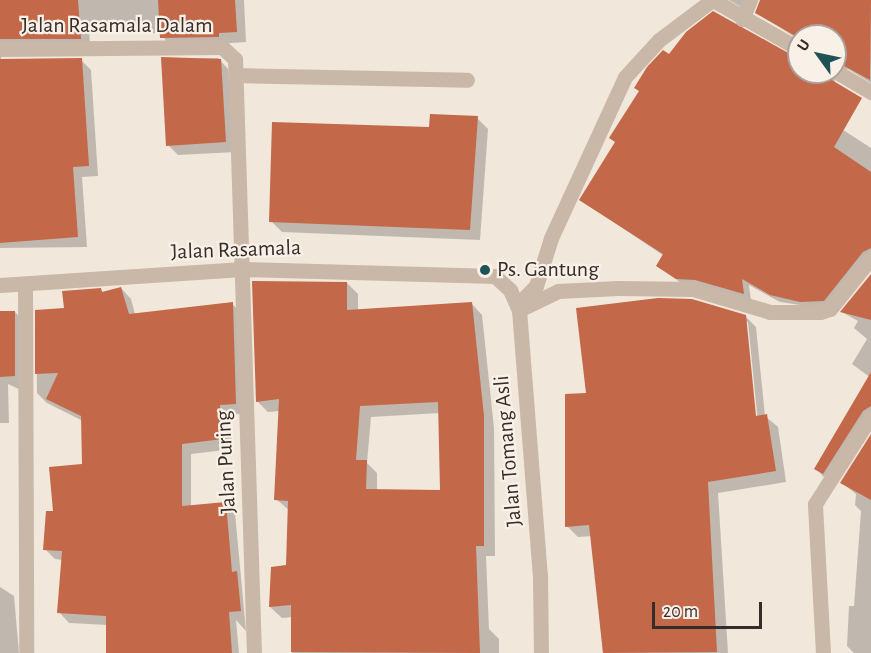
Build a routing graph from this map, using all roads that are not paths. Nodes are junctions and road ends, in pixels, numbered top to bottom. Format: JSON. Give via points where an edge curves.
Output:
{"nodes":[{"id":1,"x":713,"y":0,"type":"edge"},
{"id":2,"x":750,"y":0,"type":"edge"},
{"id":3,"x":742,"y":20,"type":"junction"},
{"id":4,"x":787,"y":43,"type":"edge"},
{"id":5,"x":0,"y":49,"type":"edge"},
{"id":6,"x":236,"y":75,"type":"junction"},
{"id":7,"x":847,"y":77,"type":"edge"},
{"id":8,"x":467,"y":80,"type":"dead end"},
{"id":9,"x":871,"y":92,"type":"edge"},
{"id":10,"x":871,"y":258,"type":"edge"},
{"id":11,"x":242,"y":269,"type":"junction"},
{"id":12,"x":474,"y":273,"type":"joint"},
{"id":13,"x":25,"y":284,"type":"junction"},
{"id":14,"x":0,"y":285,"type":"edge"},
{"id":15,"x":518,"y":308,"type":"junction"},
{"id":16,"x":871,"y":416,"type":"edge"},
{"id":17,"x":26,"y":653,"type":"edge"},
{"id":18,"x":254,"y":653,"type":"edge"},
{"id":19,"x":541,"y":653,"type":"edge"},
{"id":20,"x":823,"y":653,"type":"edge"}],
"edges":[{"from":1,"to":3,"type":"street"},
{"from":1,"to":15,"type":"street","via":[[659,40],[625,77],[551,238],[536,286]]},
{"from":2,"to":3,"type":"street"},
{"from":3,"to":4,"type":"street"},
{"from":5,"to":6,"type":"street","name":"Jalan Rasamala Dalam","via":[[222,47],[235,59]]},
{"from":6,"to":8,"type":"street"},
{"from":6,"to":11,"type":"street","name":"Jalan Rasamala Dalam"},
{"from":7,"to":9,"type":"street"},
{"from":10,"to":15,"type":"street","via":[[830,309],[770,312],[693,289],[618,288],[558,291]]},
{"from":11,"to":12,"type":"street","name":"Jalan Rasamala"},
{"from":11,"to":13,"type":"street","name":"Jalan Rasamala"},
{"from":11,"to":18,"type":"street","name":"Jalan Puring"},
{"from":12,"to":15,"type":"street","name":"Jalan Tomang Asli","via":[[495,276],[503,282]]},
{"from":13,"to":14,"type":"street","name":"Jalan Rasamala"},
{"from":13,"to":17,"type":"street"},
{"from":15,"to":19,"type":"street","name":"Jalan Tomang Asli","via":[[540,575]]},
{"from":16,"to":20,"type":"street","via":[[815,504]]}]}
